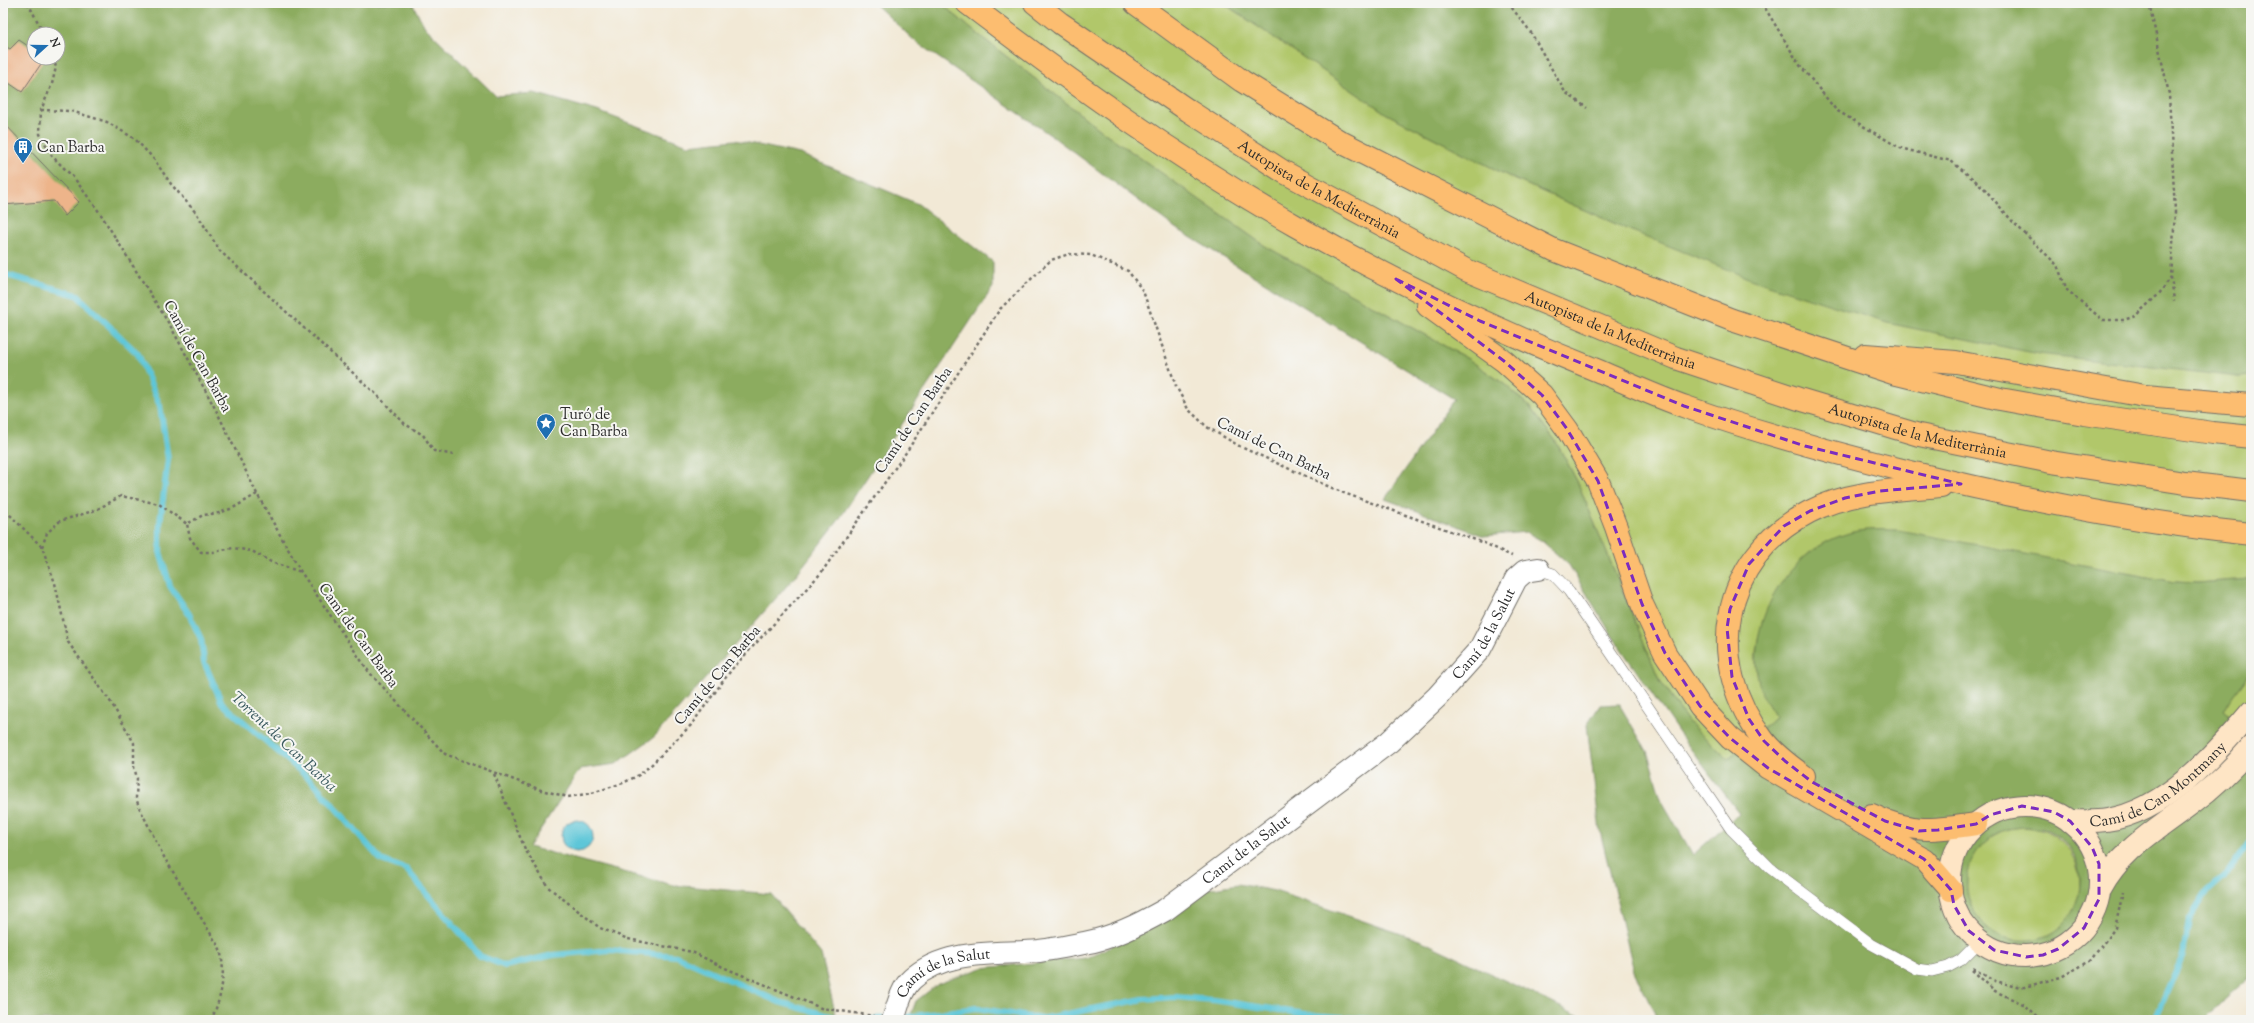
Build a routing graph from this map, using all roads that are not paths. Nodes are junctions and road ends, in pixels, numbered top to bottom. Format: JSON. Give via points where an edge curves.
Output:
{"nodes":[{"id":1,"x":967,"y":3,"type":"edge"},
{"id":2,"x":1035,"y":3,"type":"edge"},
{"id":3,"x":1135,"y":3,"type":"edge"},
{"id":4,"x":1396,"y":279,"type":"junction"},
{"id":5,"x":1828,"y":352,"type":"junction"},
{"id":6,"x":2251,"y":405,"type":"edge"},
{"id":7,"x":2251,"y":436,"type":"edge"},
{"id":8,"x":1961,"y":484,"type":"junction"},
{"id":9,"x":2251,"y":491,"type":"edge"},
{"id":10,"x":2251,"y":534,"type":"edge"},
{"id":11,"x":1538,"y":569,"type":"joint"},
{"id":12,"x":2251,"y":712,"type":"edge"},
{"id":13,"x":2251,"y":747,"type":"edge"},
{"id":14,"x":2070,"y":821,"type":"junction"},
{"id":15,"x":1976,"y":824,"type":"junction"},
{"id":16,"x":2100,"y":889,"type":"junction"},
{"id":17,"x":1950,"y":890,"type":"junction"},
{"id":18,"x":1980,"y":941,"type":"junction"},
{"id":19,"x":894,"y":1020,"type":"edge"}],
"edges":[{"from":1,"to":4,"type":"highway","via":[[1132,124],[1291,223]]},
{"from":2,"to":9,"type":"highway","name":"Autopista de la Mediterrània","via":[[1189,112],[1284,172],[1466,270],[1676,358],[1919,435],[2051,462],[2185,484]]},
{"from":3,"to":5,"type":"highway","via":[[1242,81],[1341,142],[1554,250],[1732,320]]},
{"from":4,"to":8,"type":"highway","via":[[1480,321],[1684,406],[1805,446]]},
{"from":4,"to":17,"type":"highway","via":[[1504,362],[1542,395],[1567,429],[1598,481],[1642,604],[1665,653],[1700,706],[1730,738],[1768,768],[1924,859]]},
{"from":5,"to":6,"type":"highway","via":[[1956,362],[2145,396]]},
{"from":5,"to":7,"type":"highway","via":[[1893,373],[2000,398],[2091,415]]},
{"from":8,"to":10,"type":"highway","via":[[2096,512]]},
{"from":8,"to":15,"type":"highway","via":[[1880,491],[1845,498],[1810,511],[1784,526],[1749,564],[1730,609],[1727,628],[1732,677],[1739,699],[1764,742],[1785,762],[1812,782],[1884,821],[1904,828],[1938,830]]},
{"from":11,"to":18,"type":"lane","via":[[1553,574],[1569,591],[1731,829],[1770,868],[1871,944],[1917,969],[1932,971],[1948,967],[1961,960]]},
{"from":11,"to":19,"type":"street","name":"Camí de la Salut","via":[[1525,571],[1516,579],[1480,649],[1437,697],[1389,742],[1165,910],[1124,931],[1086,943],[942,961],[911,980],[904,988]]},
{"from":12,"to":14,"type":"main road","name":"Camí de Can Montmany","via":[[2213,755],[2168,794],[2121,817],[2094,822]]},
{"from":13,"to":16,"type":"main road","name":"Camí de Can Montmany","via":[[2219,781],[2128,850],[2108,873]]},
{"from":14,"to":15,"type":"main road","via":[[2054,812],[2022,806],[2005,808]]},
{"from":14,"to":16,"type":"main road","via":[[2082,832],[2092,847],[2098,864]]},
{"from":15,"to":17,"type":"main road","via":[[1966,835],[1953,861]]},
{"from":16,"to":18,"type":"main road","via":[[2093,914],[2084,928],[2058,949],[2043,955],[2015,955],[1994,950]]},
{"from":17,"to":18,"type":"main road","via":[[1960,918]]}]}
